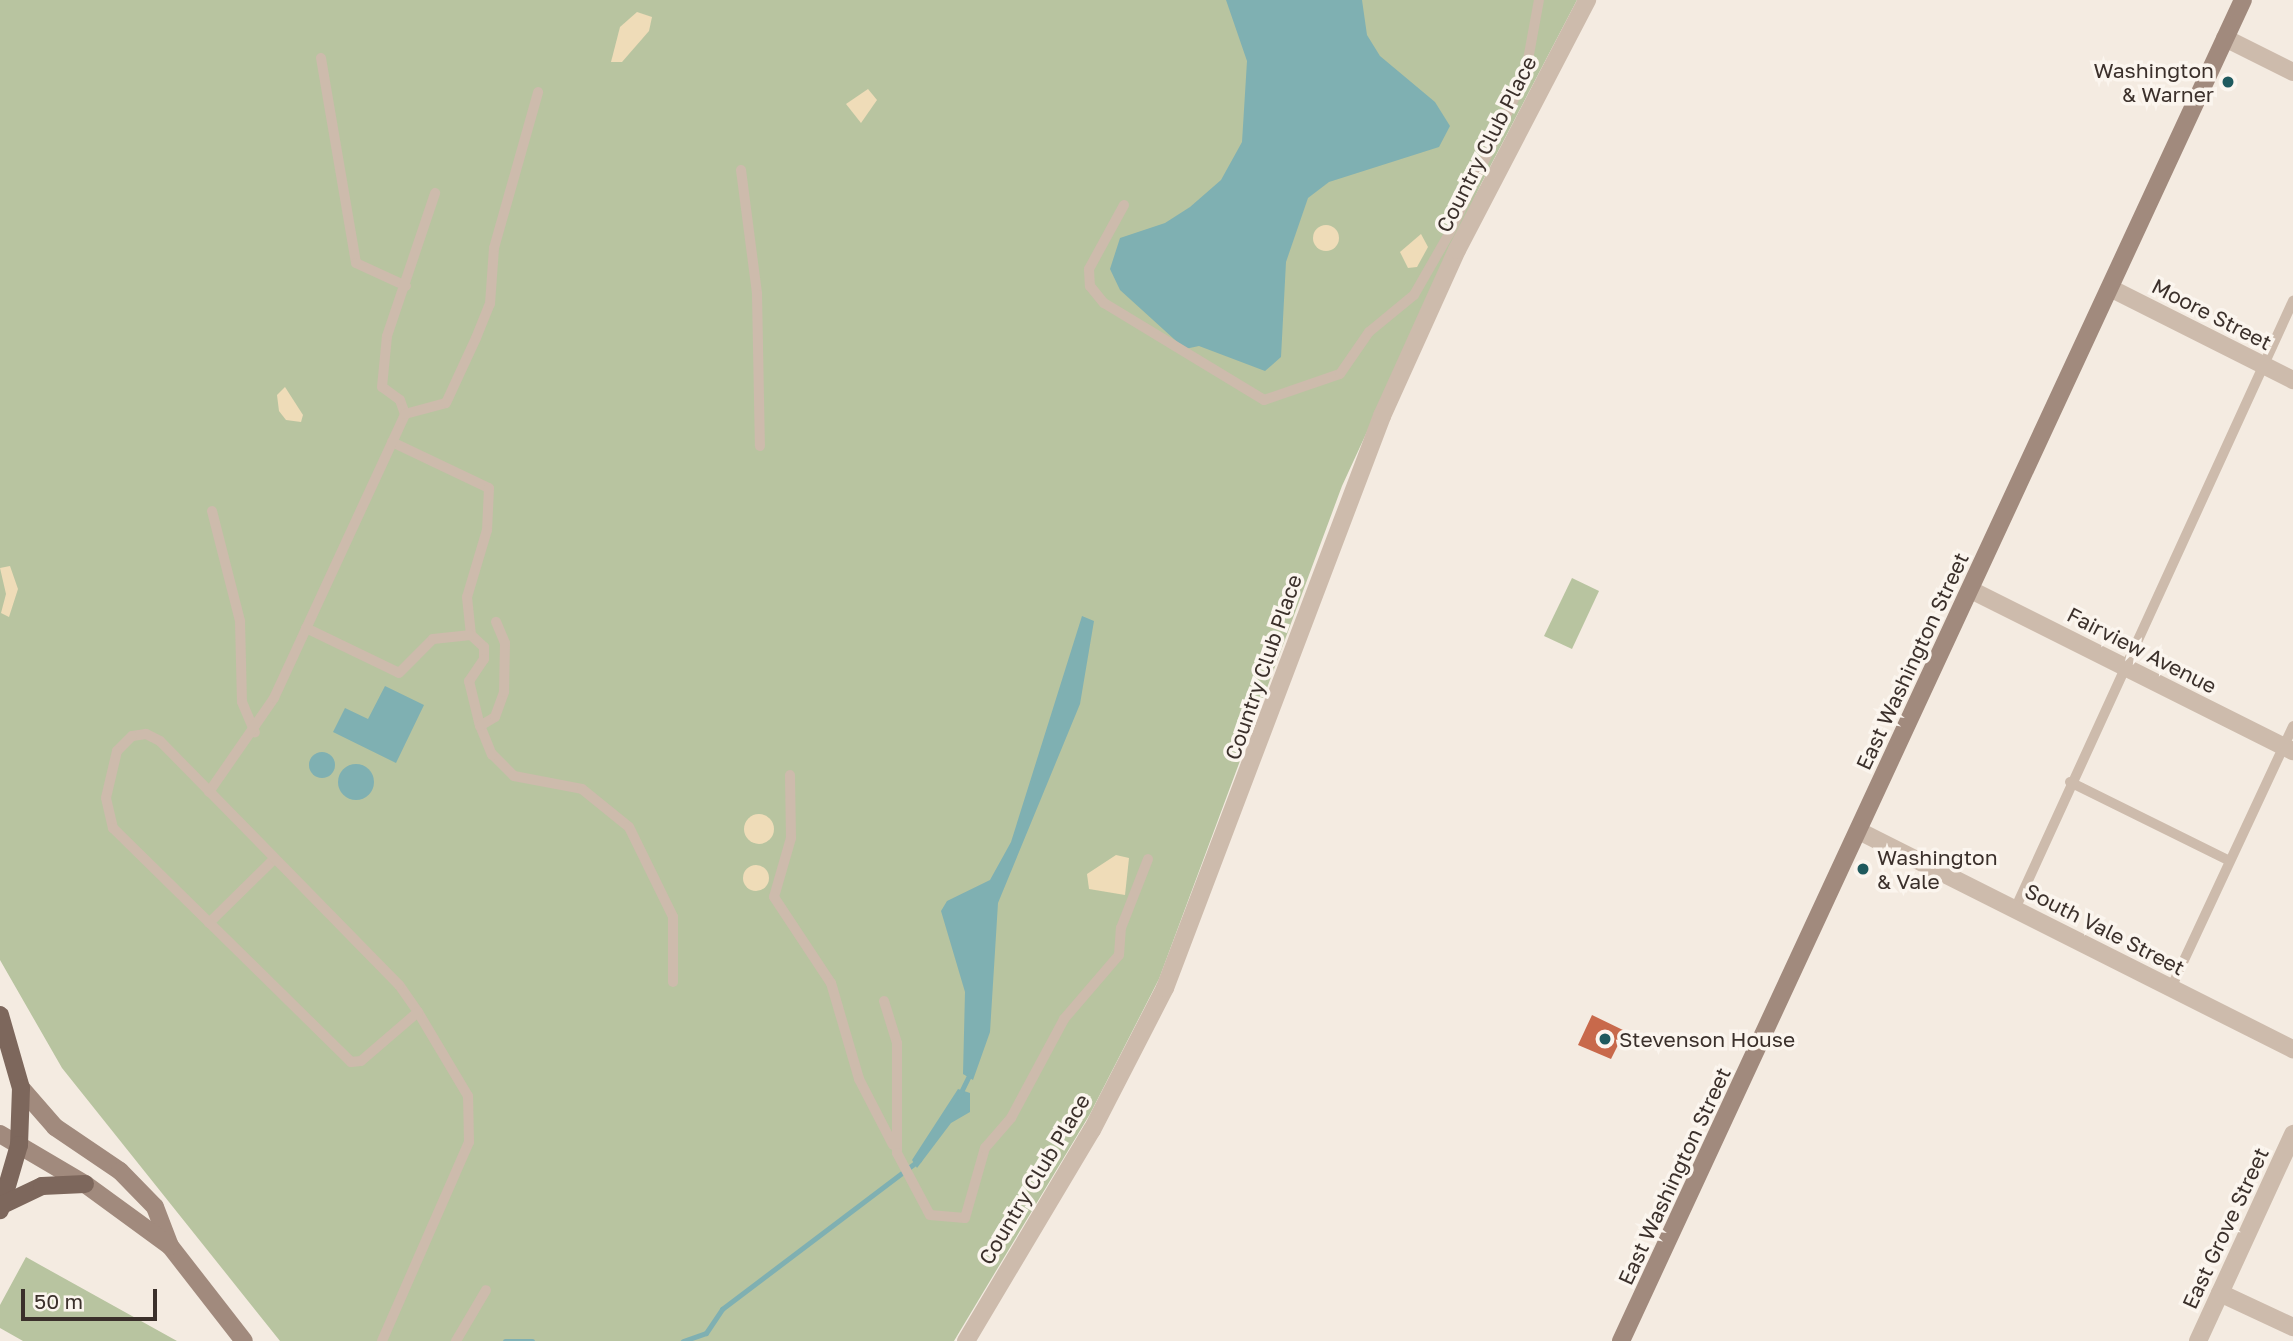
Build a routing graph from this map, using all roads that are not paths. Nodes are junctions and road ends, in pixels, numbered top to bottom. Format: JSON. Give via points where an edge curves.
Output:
{"nodes":[{"id":1,"x":1539,"y":0,"type":"edge"},
{"id":2,"x":1587,"y":0,"type":"edge"},
{"id":3,"x":2243,"y":0,"type":"edge"},
{"id":4,"x":2225,"y":38,"type":"junction"},
{"id":5,"x":321,"y":58,"type":"dead end"},
{"id":6,"x":2293,"y":72,"type":"edge"},
{"id":7,"x":537,"y":92,"type":"dead end"},
{"id":8,"x":741,"y":170,"type":"dead end"},
{"id":9,"x":436,"y":193,"type":"dead end"},
{"id":10,"x":1124,"y":205,"type":"dead end"},
{"id":11,"x":406,"y":286,"type":"junction"},
{"id":12,"x":2110,"y":288,"type":"junction"},
{"id":13,"x":2293,"y":301,"type":"edge"},
{"id":14,"x":2264,"y":365,"type":"junction"},
{"id":15,"x":2293,"y":380,"type":"edge"},
{"id":16,"x":405,"y":414,"type":"junction"},
{"id":17,"x":392,"y":442,"type":"junction"},
{"id":18,"x":760,"y":446,"type":"dead end"},
{"id":19,"x":212,"y":511,"type":"dead end"},
{"id":20,"x":1971,"y":590,"type":"junction"},
{"id":21,"x":496,"y":622,"type":"dead end"},
{"id":22,"x":306,"y":628,"type":"junction"},
{"id":23,"x":471,"y":635,"type":"junction"},
{"id":24,"x":2122,"y":665,"type":"junction"},
{"id":25,"x":480,"y":726,"type":"junction"},
{"id":26,"x":2293,"y":726,"type":"edge"},
{"id":27,"x":255,"y":732,"type":"junction"},
{"id":28,"x":2288,"y":748,"type":"edge"},
{"id":29,"x":790,"y":775,"type":"dead end"},
{"id":30,"x":2070,"y":782,"type":"junction"},
{"id":31,"x":209,"y":792,"type":"junction"},
{"id":32,"x":1859,"y":831,"type":"junction"},
{"id":33,"x":1147,"y":859,"type":"dead end"},
{"id":34,"x":273,"y":860,"type":"junction"},
{"id":35,"x":2230,"y":861,"type":"junction"},
{"id":36,"x":2015,"y":909,"type":"junction"},
{"id":37,"x":209,"y":923,"type":"junction"},
{"id":38,"x":673,"y":982,"type":"dead end"},
{"id":39,"x":2171,"y":988,"type":"junction"},
{"id":40,"x":884,"y":1001,"type":"dead end"},
{"id":41,"x":418,"y":1012,"type":"junction"},
{"id":42,"x":0,"y":1015,"type":"edge"},
{"id":43,"x":2293,"y":1049,"type":"edge"},
{"id":44,"x":21,"y":1088,"type":"junction"},
{"id":45,"x":2293,"y":1134,"type":"edge"},
{"id":46,"x":0,"y":1135,"type":"edge"},
{"id":47,"x":19,"y":1145,"type":"junction"},
{"id":48,"x":896,"y":1152,"type":"junction"},
{"id":49,"x":85,"y":1184,"type":"junction"},
{"id":50,"x":1,"y":1207,"type":"edge"},
{"id":51,"x":170,"y":1247,"type":"junction"},
{"id":52,"x":486,"y":1290,"type":"dead end"},
{"id":53,"x":2220,"y":1293,"type":"junction"},
{"id":54,"x":2293,"y":1327,"type":"edge"},
{"id":55,"x":244,"y":1341,"type":"edge"},
{"id":56,"x":382,"y":1341,"type":"edge"},
{"id":57,"x":456,"y":1341,"type":"edge"},
{"id":58,"x":966,"y":1341,"type":"edge"},
{"id":59,"x":1621,"y":1341,"type":"edge"},
{"id":60,"x":2198,"y":1341,"type":"edge"}],
"edges":[{"from":1,"to":10,"type":"lane","via":[[1525,76],[1458,217],[1414,295],[1369,331],[1340,374],[1264,400],[1104,303],[1090,286],[1089,269]]},
{"from":2,"to":58,"type":"street","name":"Country Club Place","via":[[1457,250],[1382,416],[1162,995],[1092,1130]]},
{"from":3,"to":4,"type":"main road","name":"East Washington Street"},
{"from":4,"to":6,"type":"street"},
{"from":4,"to":12,"type":"main road","name":"East Washington Street"},
{"from":5,"to":11,"type":"lane","via":[[356,263]]},
{"from":7,"to":16,"type":"lane","via":[[495,248],[490,304],[446,403]]},
{"from":8,"to":18,"type":"lane","via":[[757,295]]},
{"from":9,"to":11,"type":"lane","via":[[422,219]]},
{"from":11,"to":16,"type":"lane","via":[[387,336],[382,373],[383,387]]},
{"from":12,"to":14,"type":"street","name":"Moore Street"},
{"from":12,"to":20,"type":"main road","name":"East Washington Street"},
{"from":13,"to":14,"type":"lane"},
{"from":14,"to":15,"type":"street","name":"Moore Street"},
{"from":14,"to":24,"type":"lane"},
{"from":16,"to":17,"type":"lane"},
{"from":17,"to":22,"type":"lane"},
{"from":17,"to":23,"type":"lane","via":[[489,488],[487,530],[469,581]]},
{"from":19,"to":27,"type":"lane","via":[[240,621],[242,702]]},
{"from":20,"to":24,"type":"street","name":"Fairview Avenue"},
{"from":20,"to":32,"type":"main road","name":"East Washington Street"},
{"from":21,"to":25,"type":"lane","via":[[505,643],[504,692],[495,716]]},
{"from":22,"to":23,"type":"lane","via":[[399,673],[433,639]]},
{"from":22,"to":27,"type":"lane"},
{"from":23,"to":25,"type":"lane","via":[[484,648],[469,681]]},
{"from":24,"to":28,"type":"street","name":"Fairview Avenue"},
{"from":24,"to":30,"type":"lane"},
{"from":25,"to":38,"type":"lane","via":[[492,755],[514,776],[582,789],[629,827],[670,906]]},
{"from":26,"to":28,"type":"lane"},
{"from":27,"to":31,"type":"lane"},
{"from":28,"to":35,"type":"lane"},
{"from":29,"to":48,"type":"lane","via":[[791,838],[774,897],[831,983],[859,1079]]},
{"from":30,"to":35,"type":"lane"},
{"from":30,"to":36,"type":"lane"},
{"from":31,"to":34,"type":"lane"},
{"from":31,"to":37,"type":"lane","via":[[146,734],[132,736],[117,751],[106,798],[113,828]]},
{"from":32,"to":36,"type":"street","name":"South Vale Street"},
{"from":32,"to":59,"type":"main road","name":"East Washington Street"},
{"from":33,"to":48,"type":"lane","via":[[1121,928],[1119,955],[1064,1020],[1011,1118],[985,1148],[971,1213],[958,1220],[930,1215]]},
{"from":34,"to":37,"type":"lane"},
{"from":34,"to":41,"type":"lane"},
{"from":35,"to":39,"type":"lane"},
{"from":36,"to":39,"type":"street","name":"South Vale Street"},
{"from":37,"to":41,"type":"lane","via":[[351,1062],[361,1062]]},
{"from":39,"to":43,"type":"street","name":"South Vale Street"},
{"from":40,"to":48,"type":"lane","via":[[897,1043]]},
{"from":41,"to":56,"type":"lane","via":[[468,1096],[473,1118],[469,1142]]},
{"from":42,"to":44,"type":"main road"},
{"from":44,"to":47,"type":"main road"},
{"from":44,"to":51,"type":"main road","via":[[49,1122],[120,1171],[155,1207]]},
{"from":45,"to":53,"type":"street","name":"East Grove Street"},
{"from":46,"to":47,"type":"main road"},
{"from":47,"to":49,"type":"main road"},
{"from":47,"to":50,"type":"main road"},
{"from":49,"to":50,"type":"main road","via":[[42,1186]]},
{"from":49,"to":51,"type":"main road"},
{"from":51,"to":55,"type":"main road"},
{"from":52,"to":57,"type":"lane"},
{"from":53,"to":54,"type":"street"},
{"from":53,"to":60,"type":"street","name":"East Grove Street"}]}
